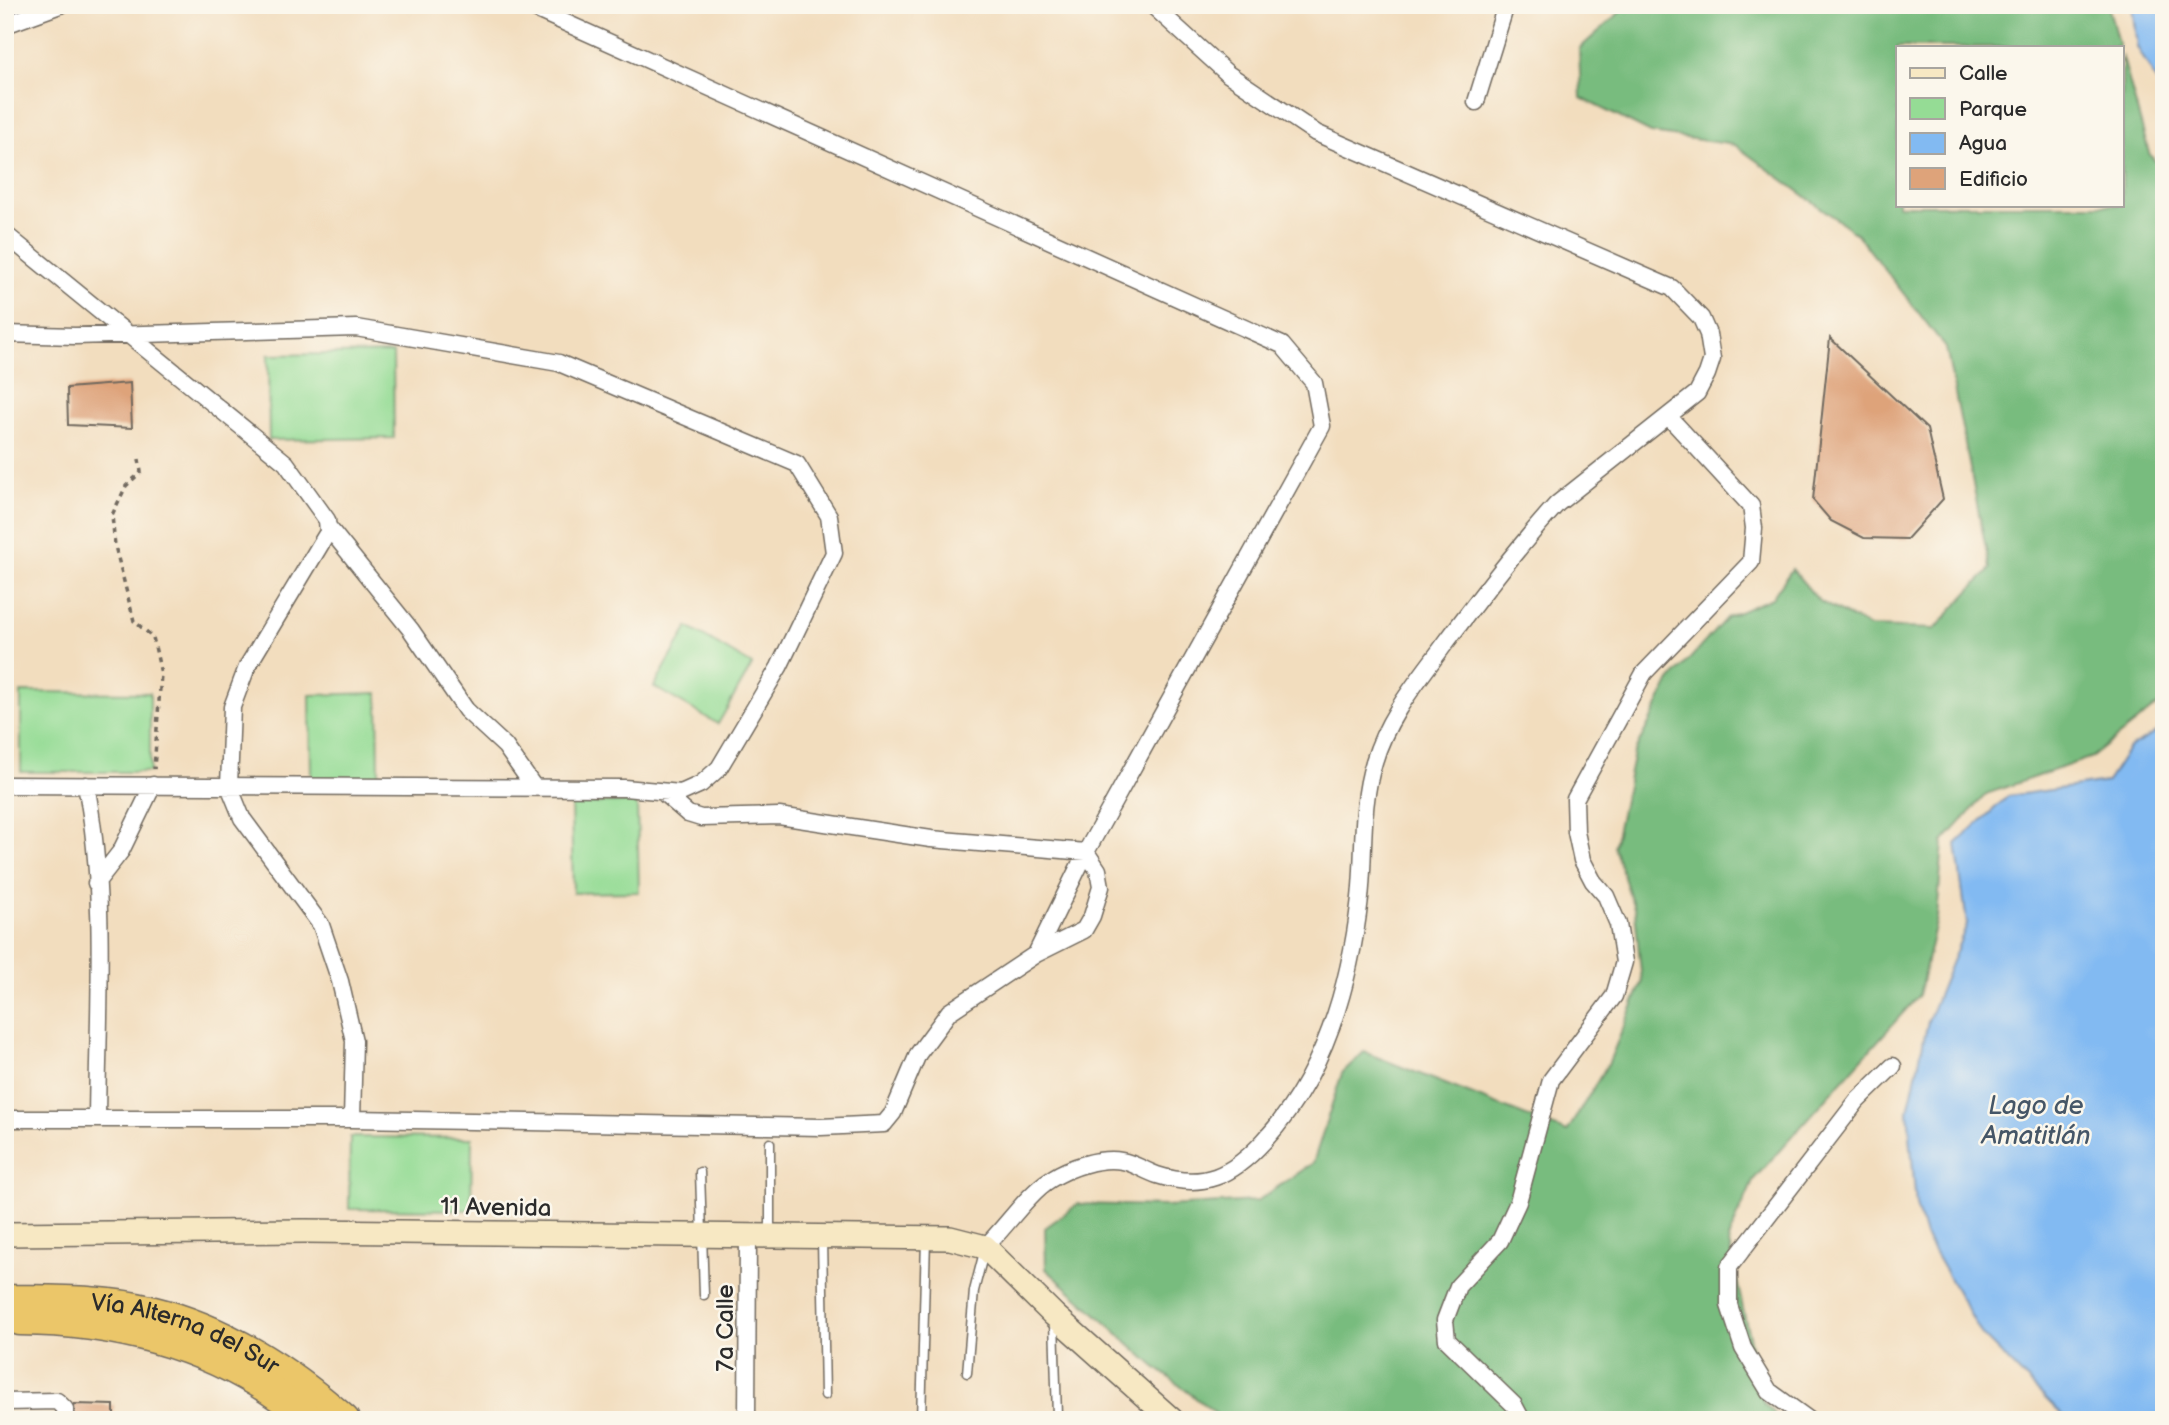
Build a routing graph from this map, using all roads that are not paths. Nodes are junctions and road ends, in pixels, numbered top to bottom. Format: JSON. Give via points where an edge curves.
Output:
{"nodes":[{"id":1,"x":60,"y":5,"type":"edge"},
{"id":2,"x":526,"y":5,"type":"edge"},
{"id":3,"x":1152,"y":5,"type":"edge"},
{"id":4,"x":1506,"y":5,"type":"edge"},
{"id":5,"x":5,"y":25,"type":"edge"},
{"id":6,"x":1476,"y":102,"type":"dead end"},
{"id":7,"x":5,"y":234,"type":"edge"},
{"id":8,"x":5,"y":334,"type":"edge"},
{"id":9,"x":127,"y":335,"type":"junction"},
{"id":10,"x":1668,"y":416,"type":"junction"},
{"id":11,"x":329,"y":528,"type":"junction"},
{"id":12,"x":5,"y":785,"type":"edge"},
{"id":13,"x":86,"y":785,"type":"junction"},
{"id":14,"x":153,"y":785,"type":"junction"},
{"id":15,"x":229,"y":786,"type":"junction"},
{"id":16,"x":534,"y":787,"type":"junction"},
{"id":17,"x":665,"y":794,"type":"junction"},
{"id":18,"x":1086,"y":852,"type":"junction"},
{"id":19,"x":96,"y":883,"type":"junction"},
{"id":20,"x":1036,"y":954,"type":"junction"},
{"id":21,"x":1893,"y":1066,"type":"dead end"},
{"id":22,"x":5,"y":1119,"type":"edge"},
{"id":23,"x":97,"y":1119,"type":"junction"},
{"id":24,"x":352,"y":1119,"type":"junction"},
{"id":25,"x":770,"y":1143,"type":"dead end"},
{"id":26,"x":700,"y":1172,"type":"dead end"},
{"id":27,"x":5,"y":1234,"type":"edge"},
{"id":28,"x":701,"y":1236,"type":"junction"},
{"id":29,"x":822,"y":1236,"type":"junction"},
{"id":30,"x":926,"y":1236,"type":"junction"},
{"id":31,"x":759,"y":1237,"type":"junction"},
{"id":32,"x":985,"y":1247,"type":"junction"},
{"id":33,"x":704,"y":1295,"type":"dead end"},
{"id":34,"x":5,"y":1300,"type":"edge"},
{"id":35,"x":1054,"y":1315,"type":"junction"},
{"id":36,"x":5,"y":1320,"type":"edge"},
{"id":37,"x":967,"y":1373,"type":"dead end"},
{"id":38,"x":825,"y":1395,"type":"dead end"},
{"id":39,"x":5,"y":1402,"type":"edge"},
{"id":40,"x":1057,"y":1416,"type":"dead end"},
{"id":41,"x":65,"y":1420,"type":"edge"},
{"id":42,"x":310,"y":1420,"type":"edge"},
{"id":43,"x":344,"y":1420,"type":"edge"},
{"id":44,"x":747,"y":1420,"type":"edge"},
{"id":45,"x":921,"y":1420,"type":"edge"},
{"id":46,"x":1172,"y":1420,"type":"edge"},
{"id":47,"x":1522,"y":1420,"type":"edge"},
{"id":48,"x":1809,"y":1420,"type":"edge"}],
"edges":[{"from":1,"to":5,"type":"street"},
{"from":2,"to":18,"type":"street","via":[[1282,345],[1314,383],[1322,426]]},
{"from":3,"to":10,"type":"street","via":[[1228,74],[1316,133],[1672,288],[1701,318],[1712,359],[1697,393]]},
{"from":4,"to":6,"type":"street"},
{"from":7,"to":9,"type":"street"},
{"from":8,"to":9,"type":"street"},
{"from":9,"to":11,"type":"street","via":[[286,463]]},
{"from":9,"to":17,"type":"street","via":[[356,328],[559,363],[797,464],[829,516],[834,553],[779,667],[719,768],[701,784]]},
{"from":10,"to":32,"type":"street","via":[[1539,523],[1401,703],[1384,733],[1368,784],[1360,898],[1341,997],[1309,1079],[1265,1140],[1230,1170],[1204,1182],[1172,1179],[1122,1161],[1088,1163],[1038,1189]]},
{"from":10,"to":47,"type":"street","via":[[1751,506],[1751,562],[1644,673],[1575,799],[1582,860],[1614,915],[1624,962],[1614,996],[1551,1080],[1518,1202],[1500,1241],[1458,1286],[1446,1320],[1447,1340],[1514,1405]]},
{"from":11,"to":15,"type":"street","via":[[247,667],[232,707]]},
{"from":11,"to":16,"type":"street","via":[[411,630],[466,710],[505,746]]},
{"from":12,"to":13,"type":"street"},
{"from":13,"to":14,"type":"street"},
{"from":13,"to":19,"type":"street"},
{"from":14,"to":15,"type":"street"},
{"from":14,"to":19,"type":"street","via":[[121,851]]},
{"from":15,"to":16,"type":"street"},
{"from":15,"to":24,"type":"street","via":[[242,818],[321,925],[354,1041]]},
{"from":16,"to":17,"type":"street","via":[[624,788]]},
{"from":17,"to":18,"type":"street","via":[[688,814],[701,818],[779,816],[931,839]]},
{"from":18,"to":20,"type":"street"},
{"from":18,"to":20,"type":"street","via":[[1098,870],[1101,887],[1092,916],[1084,930],[1070,940]]},
{"from":19,"to":23,"type":"street"},
{"from":20,"to":24,"type":"street","via":[[949,1012],[918,1054],[884,1124],[821,1127]]},
{"from":21,"to":48,"type":"street","via":[[1857,1101],[1729,1267],[1729,1305],[1743,1348],[1769,1391]]},
{"from":22,"to":23,"type":"street"},
{"from":23,"to":24,"type":"street"},
{"from":25,"to":31,"type":"lane"},
{"from":26,"to":28,"type":"lane"},
{"from":27,"to":28,"type":"street","name":"11 Avenida","via":[[305,1231]]},
{"from":28,"to":31,"type":"street","name":"11 Avenida"},
{"from":28,"to":33,"type":"lane"},
{"from":29,"to":30,"type":"street","name":"11 Avenida"},
{"from":29,"to":31,"type":"street","name":"11 Avenida"},
{"from":29,"to":38,"type":"lane"},
{"from":30,"to":32,"type":"street","name":"11 Avenida"},
{"from":30,"to":45,"type":"lane"},
{"from":31,"to":44,"type":"street","name":"7a Calle"},
{"from":32,"to":35,"type":"street"},
{"from":32,"to":37,"type":"lane","via":[[974,1291]]},
{"from":34,"to":43,"type":"highway","name":"Vía Alterna del Sur","via":[[102,1303],[188,1322],[281,1368]]},
{"from":35,"to":40,"type":"lane"},
{"from":35,"to":46,"type":"street"},
{"from":36,"to":42,"type":"highway","name":"Vía Alterna del Sur","via":[[108,1327],[187,1346],[256,1380]]},
{"from":39,"to":41,"type":"street","via":[[57,1401],[65,1409]]}]}
